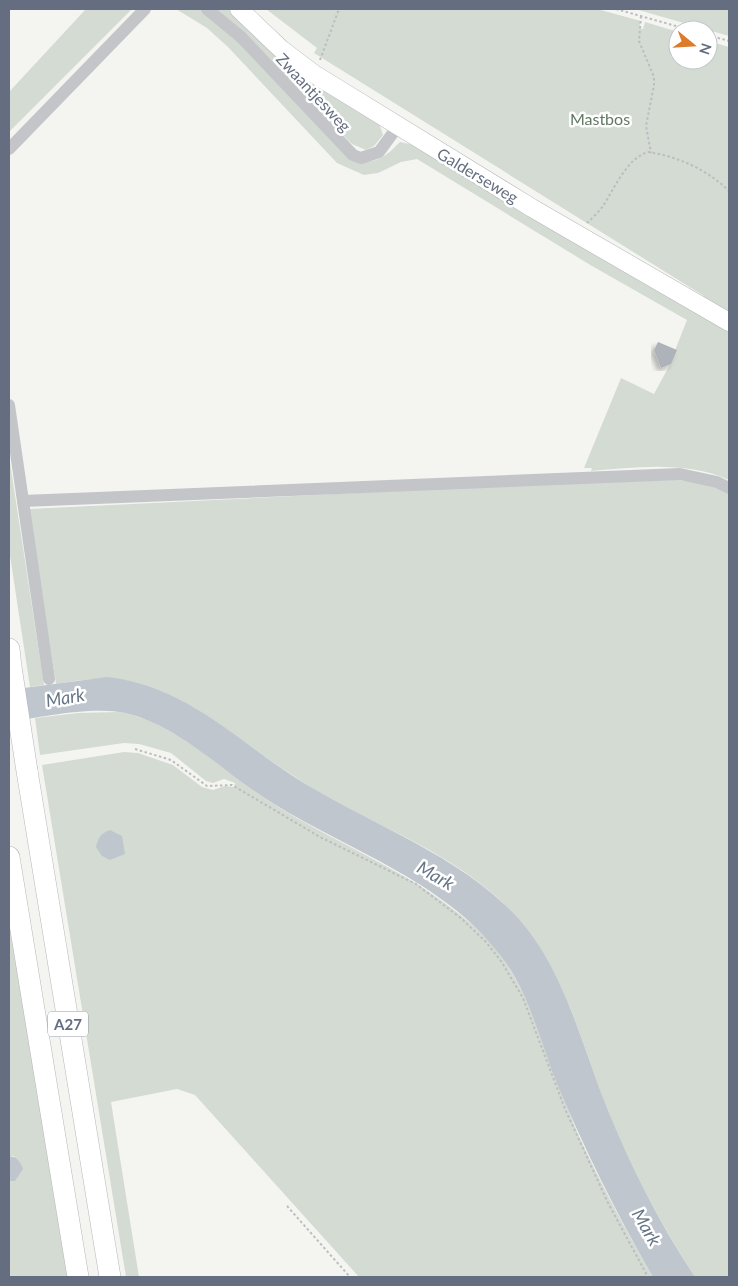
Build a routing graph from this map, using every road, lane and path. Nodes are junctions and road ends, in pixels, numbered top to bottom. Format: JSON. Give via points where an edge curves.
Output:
{"nodes":[{"id":1,"x":144,"y":9,"type":"edge"},
{"id":2,"x":207,"y":9,"type":"edge"},
{"id":3,"x":239,"y":9,"type":"edge"},
{"id":4,"x":339,"y":9,"type":"edge"},
{"id":5,"x":616,"y":9,"type":"edge"},
{"id":6,"x":641,"y":16,"type":"junction"},
{"id":7,"x":668,"y":24,"type":"edge"},
{"id":8,"x":320,"y":60,"type":"dead end"},
{"id":9,"x":398,"y":126,"type":"junction"},
{"id":10,"x":9,"y":149,"type":"edge"},
{"id":11,"x":651,"y":152,"type":"junction"},
{"id":12,"x":729,"y":191,"type":"edge"},
{"id":13,"x":585,"y":225,"type":"dead end"},
{"id":14,"x":729,"y":322,"type":"edge"},
{"id":15,"x":9,"y":405,"type":"edge"},
{"id":16,"x":729,"y":488,"type":"edge"},
{"id":17,"x":23,"y":501,"type":"junction"},
{"id":18,"x":10,"y":658,"type":"edge"},
{"id":19,"x":49,"y":679,"type":"dead end"},
{"id":20,"x":135,"y":749,"type":"dead end"},
{"id":21,"x":9,"y":858,"type":"edge"},
{"id":22,"x":287,"y":1206,"type":"dead end"},
{"id":23,"x":78,"y":1277,"type":"edge"},
{"id":24,"x":110,"y":1277,"type":"edge"},
{"id":25,"x":350,"y":1277,"type":"edge"},
{"id":26,"x":648,"y":1277,"type":"edge"}],
"edges":[{"from":1,"to":10,"type":"street"},
{"from":2,"to":9,"type":"street","name":"Zwaantjesweg","via":[[241,37],[353,155],[361,158],[379,152]]},
{"from":3,"to":9,"type":"street","name":"Galderseweg","via":[[281,49],[314,74]]},
{"from":4,"to":8,"type":"path"},
{"from":5,"to":6,"type":"path"},
{"from":6,"to":7,"type":"path"},
{"from":6,"to":11,"type":"path","via":[[639,41],[654,77],[646,126]]},
{"from":9,"to":14,"type":"street","name":"Galderseweg"},
{"from":11,"to":12,"type":"path","via":[[671,155],[719,181]]},
{"from":11,"to":13,"type":"path","via":[[634,161],[602,208]]},
{"from":15,"to":17,"type":"street"},
{"from":16,"to":17,"type":"street","via":[[718,482],[680,474]]},
{"from":17,"to":19,"type":"street"},
{"from":18,"to":24,"type":"highway","number":"A27","bridge":true},
{"from":20,"to":26,"type":"path","via":[[171,760],[207,786],[224,784],[237,787],[320,837],[416,884],[486,942],[523,998],[565,1109],[608,1203]]},
{"from":21,"to":23,"type":"highway","number":"A27"},
{"from":22,"to":25,"type":"path"}]}
